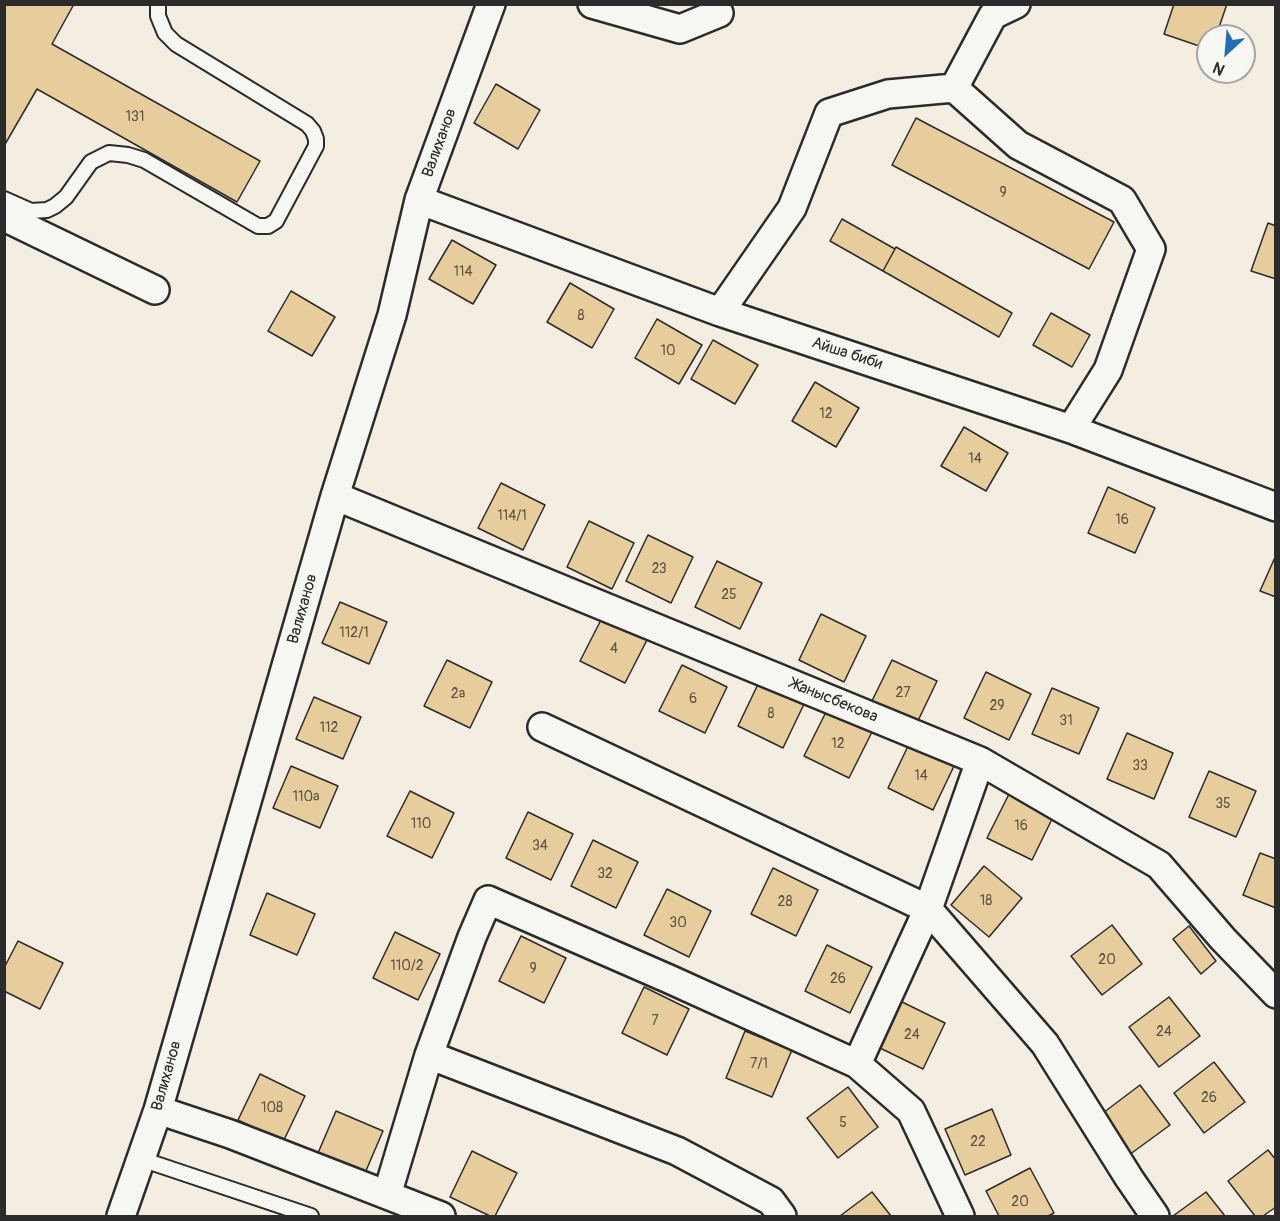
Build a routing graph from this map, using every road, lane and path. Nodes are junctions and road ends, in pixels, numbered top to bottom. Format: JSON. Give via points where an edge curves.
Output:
{"nodes":[{"id":1,"x":158,"y":4,"type":"edge"},
{"id":2,"x":491,"y":4,"type":"edge"},
{"id":3,"x":592,"y":4,"type":"edge"},
{"id":4,"x":1006,"y":7,"type":"edge"},
{"id":5,"x":719,"y":13,"type":"dead end"},
{"id":6,"x":954,"y":88,"type":"junction"},
{"id":7,"x":4,"y":199,"type":"edge"},
{"id":8,"x":419,"y":200,"type":"junction"},
{"id":9,"x":4,"y":217,"type":"edge"},
{"id":10,"x":156,"y":290,"type":"dead end"},
{"id":11,"x":720,"y":312,"type":"junction"},
{"id":12,"x":1071,"y":429,"type":"junction"},
{"id":13,"x":335,"y":496,"type":"junction"},
{"id":14,"x":1275,"y":507,"type":"edge"},
{"id":15,"x":542,"y":727,"type":"dead end"},
{"id":16,"x":980,"y":761,"type":"junction"},
{"id":17,"x":928,"y":909,"type":"junction"},
{"id":18,"x":1275,"y":994,"type":"edge"},
{"id":19,"x":429,"y":1055,"type":"junction"},
{"id":20,"x":857,"y":1064,"type":"junction"},
{"id":21,"x":158,"y":1110,"type":"junction"},
{"id":22,"x":141,"y":1159,"type":"junction"},
{"id":23,"x":387,"y":1195,"type":"junction"},
{"id":24,"x":121,"y":1216,"type":"edge"},
{"id":25,"x":311,"y":1216,"type":"edge"},
{"id":26,"x":441,"y":1216,"type":"edge"},
{"id":27,"x":782,"y":1216,"type":"edge"},
{"id":28,"x":960,"y":1216,"type":"edge"},
{"id":29,"x":1155,"y":1216,"type":"edge"}],
"edges":[{"from":1,"to":7,"type":"lane","via":[[165,33],[176,44],[313,130],[316,146],[276,221],[258,226],[144,160],[110,153],[91,162],[66,197],[47,210],[31,211]]},
{"from":2,"to":8,"type":"street","name":"Валиханов"},
{"from":3,"to":5,"type":"street","via":[[680,29]]},
{"from":4,"to":6,"type":"street","via":[[993,15]]},
{"from":6,"to":11,"type":"street","via":[[888,94],[829,113],[792,208]]},
{"from":6,"to":12,"type":"street","via":[[1018,145],[1122,200],[1151,249],[1108,370]]},
{"from":8,"to":11,"type":"street","name":"Айша биби"},
{"from":8,"to":13,"type":"street","name":"Валиханов","via":[[392,315]]},
{"from":9,"to":10,"type":"street"},
{"from":11,"to":12,"type":"street","name":"Айша биби"},
{"from":12,"to":14,"type":"street","name":"Айша биби"},
{"from":13,"to":16,"type":"street","name":"Жанысбекова"},
{"from":13,"to":21,"type":"street","name":"Валиханов"},
{"from":15,"to":17,"type":"street"},
{"from":16,"to":17,"type":"street"},
{"from":16,"to":18,"type":"street","name":"Жанысбекова","via":[[1158,864]]},
{"from":17,"to":20,"type":"street"},
{"from":17,"to":29,"type":"street","via":[[1045,1044]]},
{"from":19,"to":20,"type":"street","via":[[488,900]]},
{"from":19,"to":23,"type":"street"},
{"from":19,"to":27,"type":"street","via":[[677,1151],[771,1201]]},
{"from":20,"to":28,"type":"street","via":[[911,1111]]},
{"from":21,"to":22,"type":"street","name":"Валиханов"},
{"from":21,"to":23,"type":"street"},
{"from":22,"to":24,"type":"street","name":"Валиханов"},
{"from":22,"to":25,"type":"lane"},
{"from":23,"to":26,"type":"street"}]}
